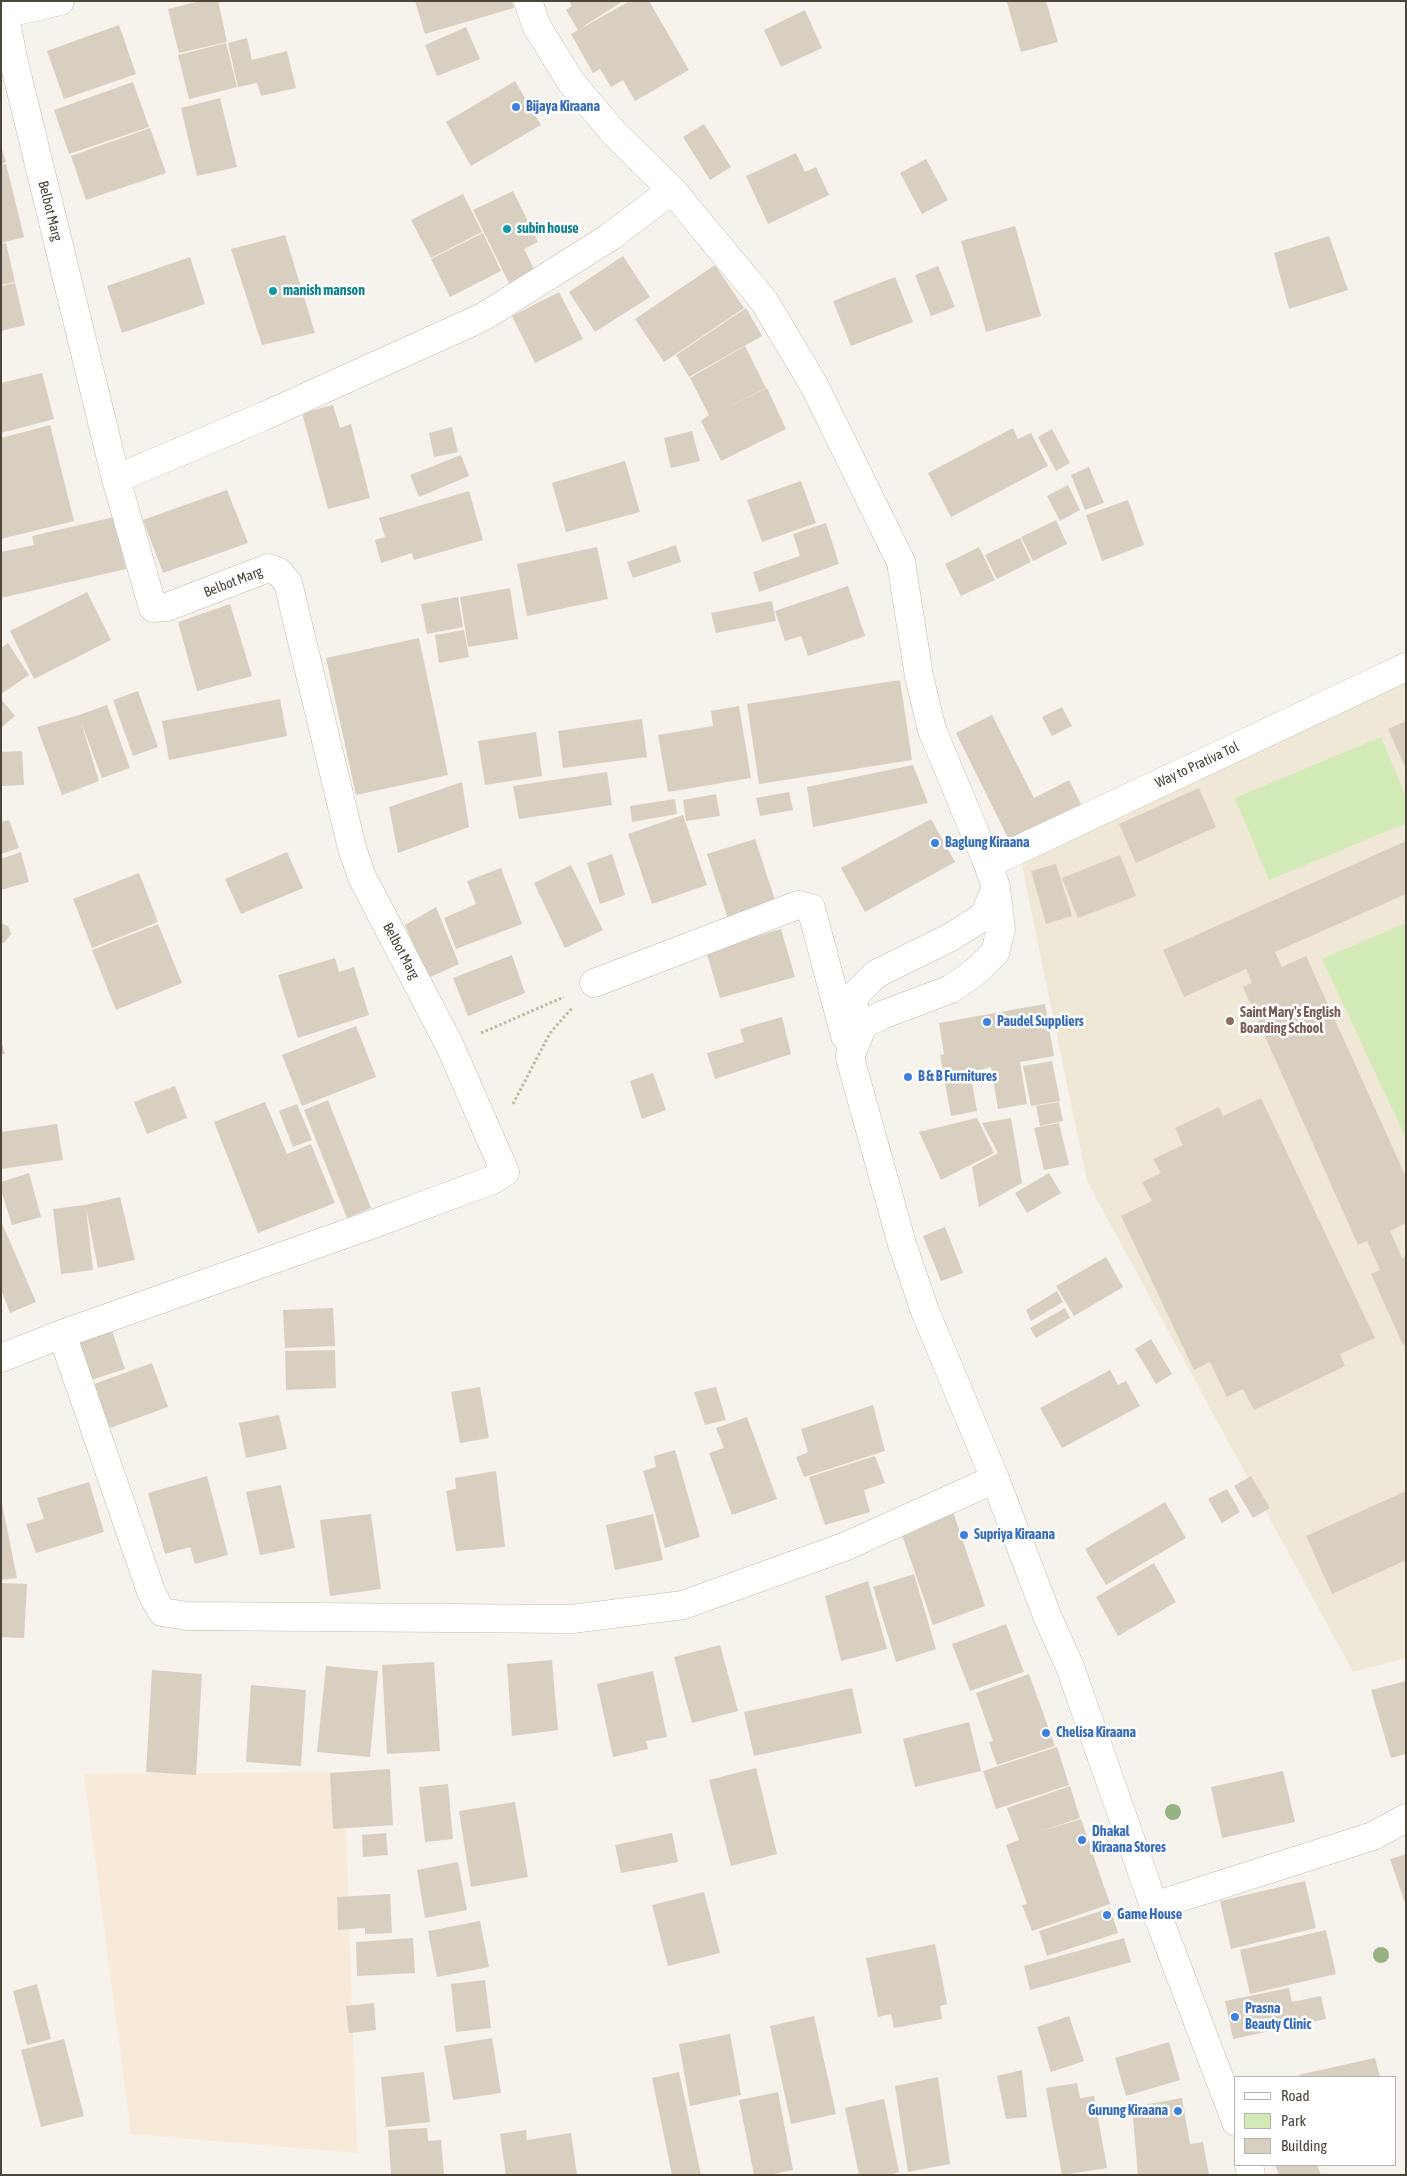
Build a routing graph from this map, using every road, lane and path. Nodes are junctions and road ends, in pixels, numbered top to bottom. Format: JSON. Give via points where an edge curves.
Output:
{"nodes":[{"id":1,"x":60,"y":1,"type":"edge"},
{"id":2,"x":528,"y":1,"type":"edge"},
{"id":3,"x":3,"y":8,"type":"edge"},
{"id":4,"x":672,"y":190,"type":"junction"},
{"id":5,"x":116,"y":479,"type":"junction"},
{"id":6,"x":1406,"y":667,"type":"edge"},
{"id":7,"x":992,"y":875,"type":"junction"},
{"id":8,"x":594,"y":983,"type":"junction"},
{"id":9,"x":450,"y":1046,"type":"junction"},
{"id":10,"x":850,"y":1058,"type":"junction"},
{"id":11,"x":493,"y":1142,"type":"junction"},
{"id":12,"x":62,"y":1334,"type":"junction"},
{"id":13,"x":1,"y":1358,"type":"edge"},
{"id":14,"x":995,"y":1480,"type":"junction"},
{"id":15,"x":1406,"y":1818,"type":"edge"},
{"id":16,"x":1154,"y":1906,"type":"junction"},
{"id":17,"x":1234,"y":2117,"type":"edge"}],
"edges":[{"from":1,"to":3,"type":"street"},
{"from":2,"to":4,"type":"street","via":[[536,25],[571,82],[615,134]]},
{"from":3,"to":5,"type":"street","name":"Belbot Marg"},
{"from":4,"to":5,"type":"street","via":[[610,238],[483,317]]},
{"from":4,"to":7,"type":"street","via":[[764,301],[814,385],[901,562],[919,676],[932,730]]},
{"from":5,"to":9,"type":"street","name":"Belbot Marg","via":[[153,608],[167,607],[268,568],[279,572],[288,583],[352,848],[362,877]]},
{"from":6,"to":7,"type":"street","name":"Way to Prativa Tol"},
{"from":7,"to":10,"type":"street","via":[[984,916],[876,974],[855,995]]},
{"from":7,"to":10,"type":"street","via":[[1001,929],[995,953],[951,989],[862,1025]]},
{"from":8,"to":9,"type":"path"},
{"from":8,"to":10,"type":"street","via":[[798,905],[811,908]]},
{"from":8,"to":11,"type":"path","via":[[550,1033]]},
{"from":9,"to":11,"type":"street","name":"Belbot Marg"},
{"from":10,"to":14,"type":"street","via":[[902,1244],[925,1311]]},
{"from":11,"to":12,"type":"street","name":"Belbot Marg","via":[[506,1172],[492,1180]]},
{"from":12,"to":13,"type":"street"},
{"from":12,"to":14,"type":"street","via":[[152,1594],[162,1612],[187,1616],[572,1619],[683,1606],[844,1547]]},
{"from":14,"to":16,"type":"street","via":[[1070,1667]]},
{"from":15,"to":16,"type":"street","via":[[1374,1836]]},
{"from":16,"to":17,"type":"street"}]}
